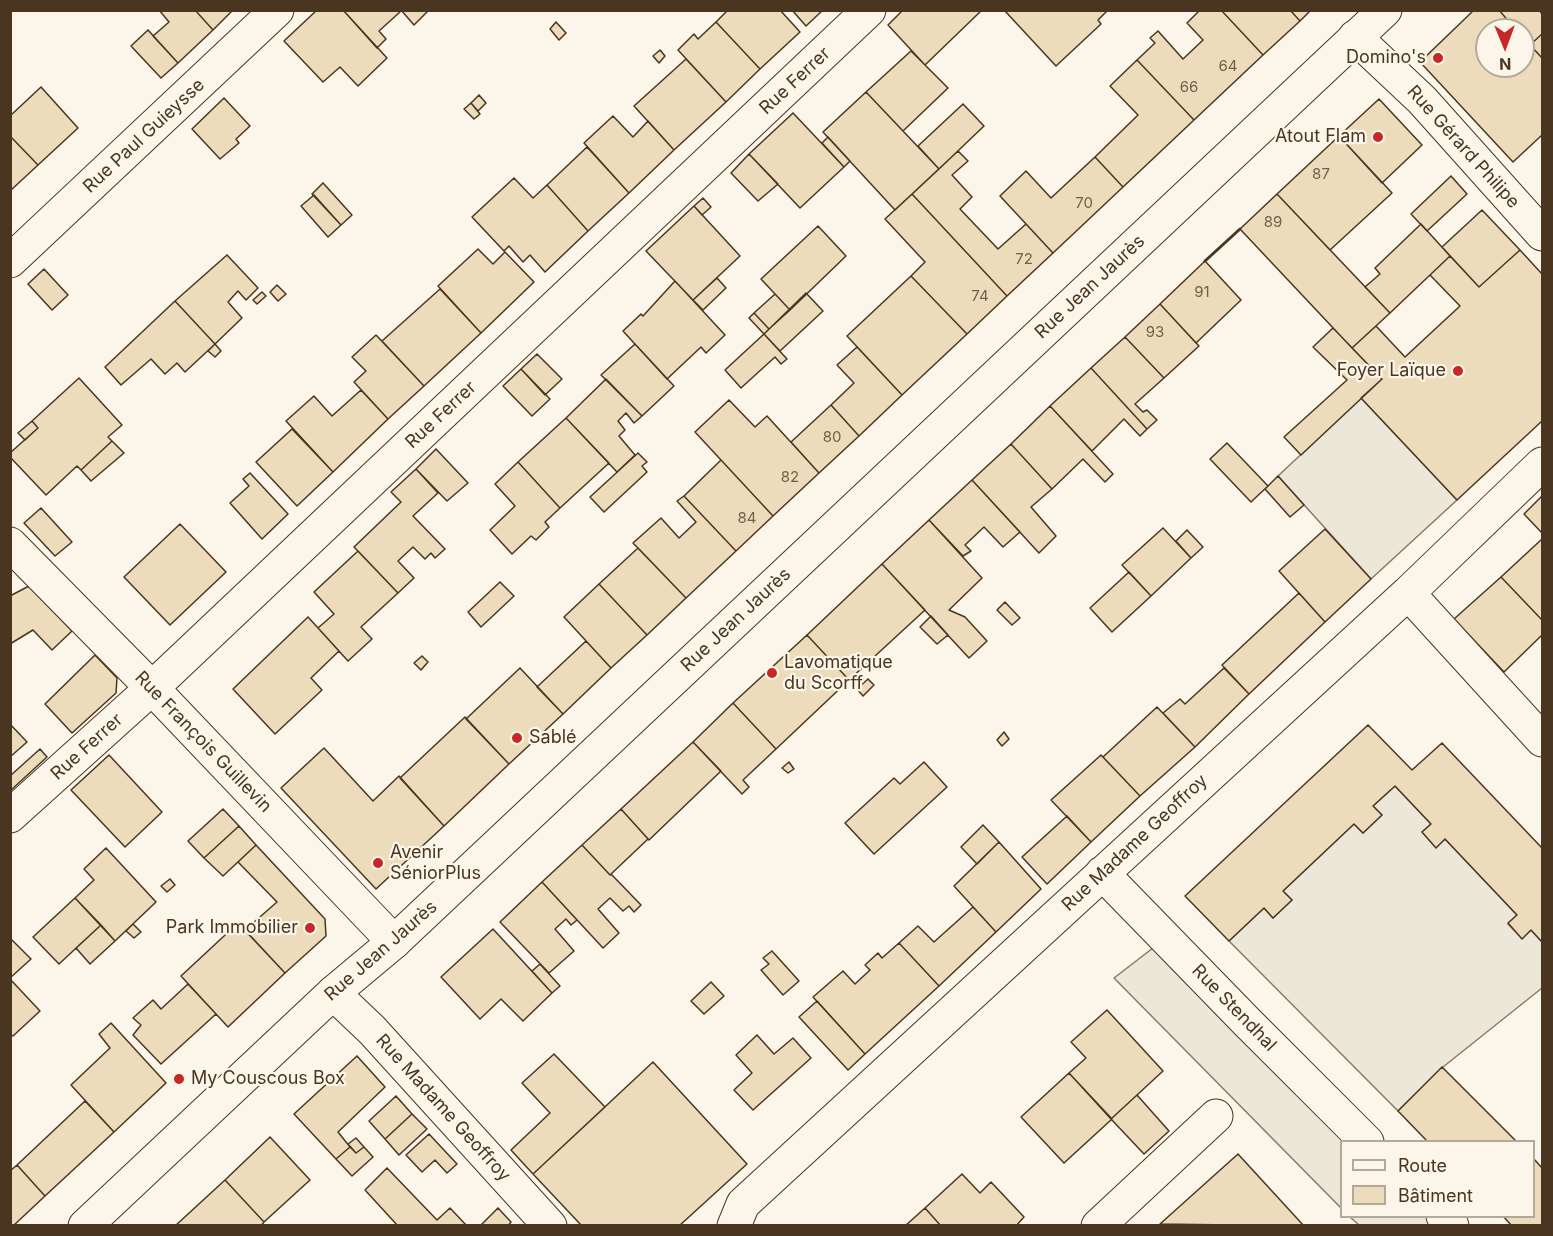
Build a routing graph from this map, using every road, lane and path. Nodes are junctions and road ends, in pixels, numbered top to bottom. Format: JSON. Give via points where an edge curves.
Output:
{"nodes":[{"id":1,"x":278,"y":10,"type":"edge"},
{"id":2,"x":869,"y":10,"type":"edge"},
{"id":3,"x":1385,"y":10,"type":"edge"},
{"id":4,"x":1355,"y":37,"type":"junction"},
{"id":5,"x":1542,"y":234,"type":"edge"},
{"id":6,"x":10,"y":261,"type":"edge"},
{"id":7,"x":1542,"y":464,"type":"edge"},
{"id":8,"x":13,"y":550,"type":"edge"},
{"id":9,"x":1408,"y":593,"type":"junction"},
{"id":10,"x":152,"y":688,"type":"junction"},
{"id":11,"x":1542,"y":740,"type":"edge"},
{"id":12,"x":10,"y":816,"type":"edge"},
{"id":13,"x":1102,"y":873,"type":"junction"},
{"id":14,"x":394,"y":942,"type":"junction"},
{"id":15,"x":333,"y":993,"type":"junction"},
{"id":16,"x":1216,"y":1116,"type":"dead end"},
{"id":17,"x":1365,"y":1140,"type":"edge"},
{"id":18,"x":85,"y":1226,"type":"edge"},
{"id":19,"x":549,"y":1226,"type":"edge"},
{"id":20,"x":734,"y":1226,"type":"edge"},
{"id":21,"x":1098,"y":1226,"type":"edge"}],
"edges":[{"from":1,"to":6,"type":"street","name":"Rue Paul Guieysse"},
{"from":2,"to":10,"type":"street","name":"Rue Ferrer"},
{"from":3,"to":4,"type":"street","name":"Rue Jean Jaurès"},
{"from":4,"to":5,"type":"street","name":"Rue Gérard Philipe","via":[[1422,100]]},
{"from":4,"to":14,"type":"street","name":"Rue Jean Jaurès"},
{"from":7,"to":9,"type":"street","name":"Rue Madame Geoffroy"},
{"from":8,"to":10,"type":"street","name":"Rue François Guillevin"},
{"from":9,"to":11,"type":"street"},
{"from":9,"to":13,"type":"street","name":"Rue Madame Geoffroy"},
{"from":10,"to":12,"type":"street","name":"Rue Ferrer"},
{"from":10,"to":14,"type":"street","name":"Rue François Guillevin"},
{"from":13,"to":17,"type":"street","name":"Rue Stendhal"},
{"from":13,"to":20,"type":"street","name":"Rue Madame Geoffroy","via":[[743,1204]]},
{"from":14,"to":15,"type":"street","name":"Rue Jean Jaurès"},
{"from":15,"to":18,"type":"street","name":"Rue Jean Jaurès"},
{"from":15,"to":19,"type":"street","name":"Rue Madame Geoffroy","via":[[372,1030]]},
{"from":16,"to":21,"type":"street"}]}
